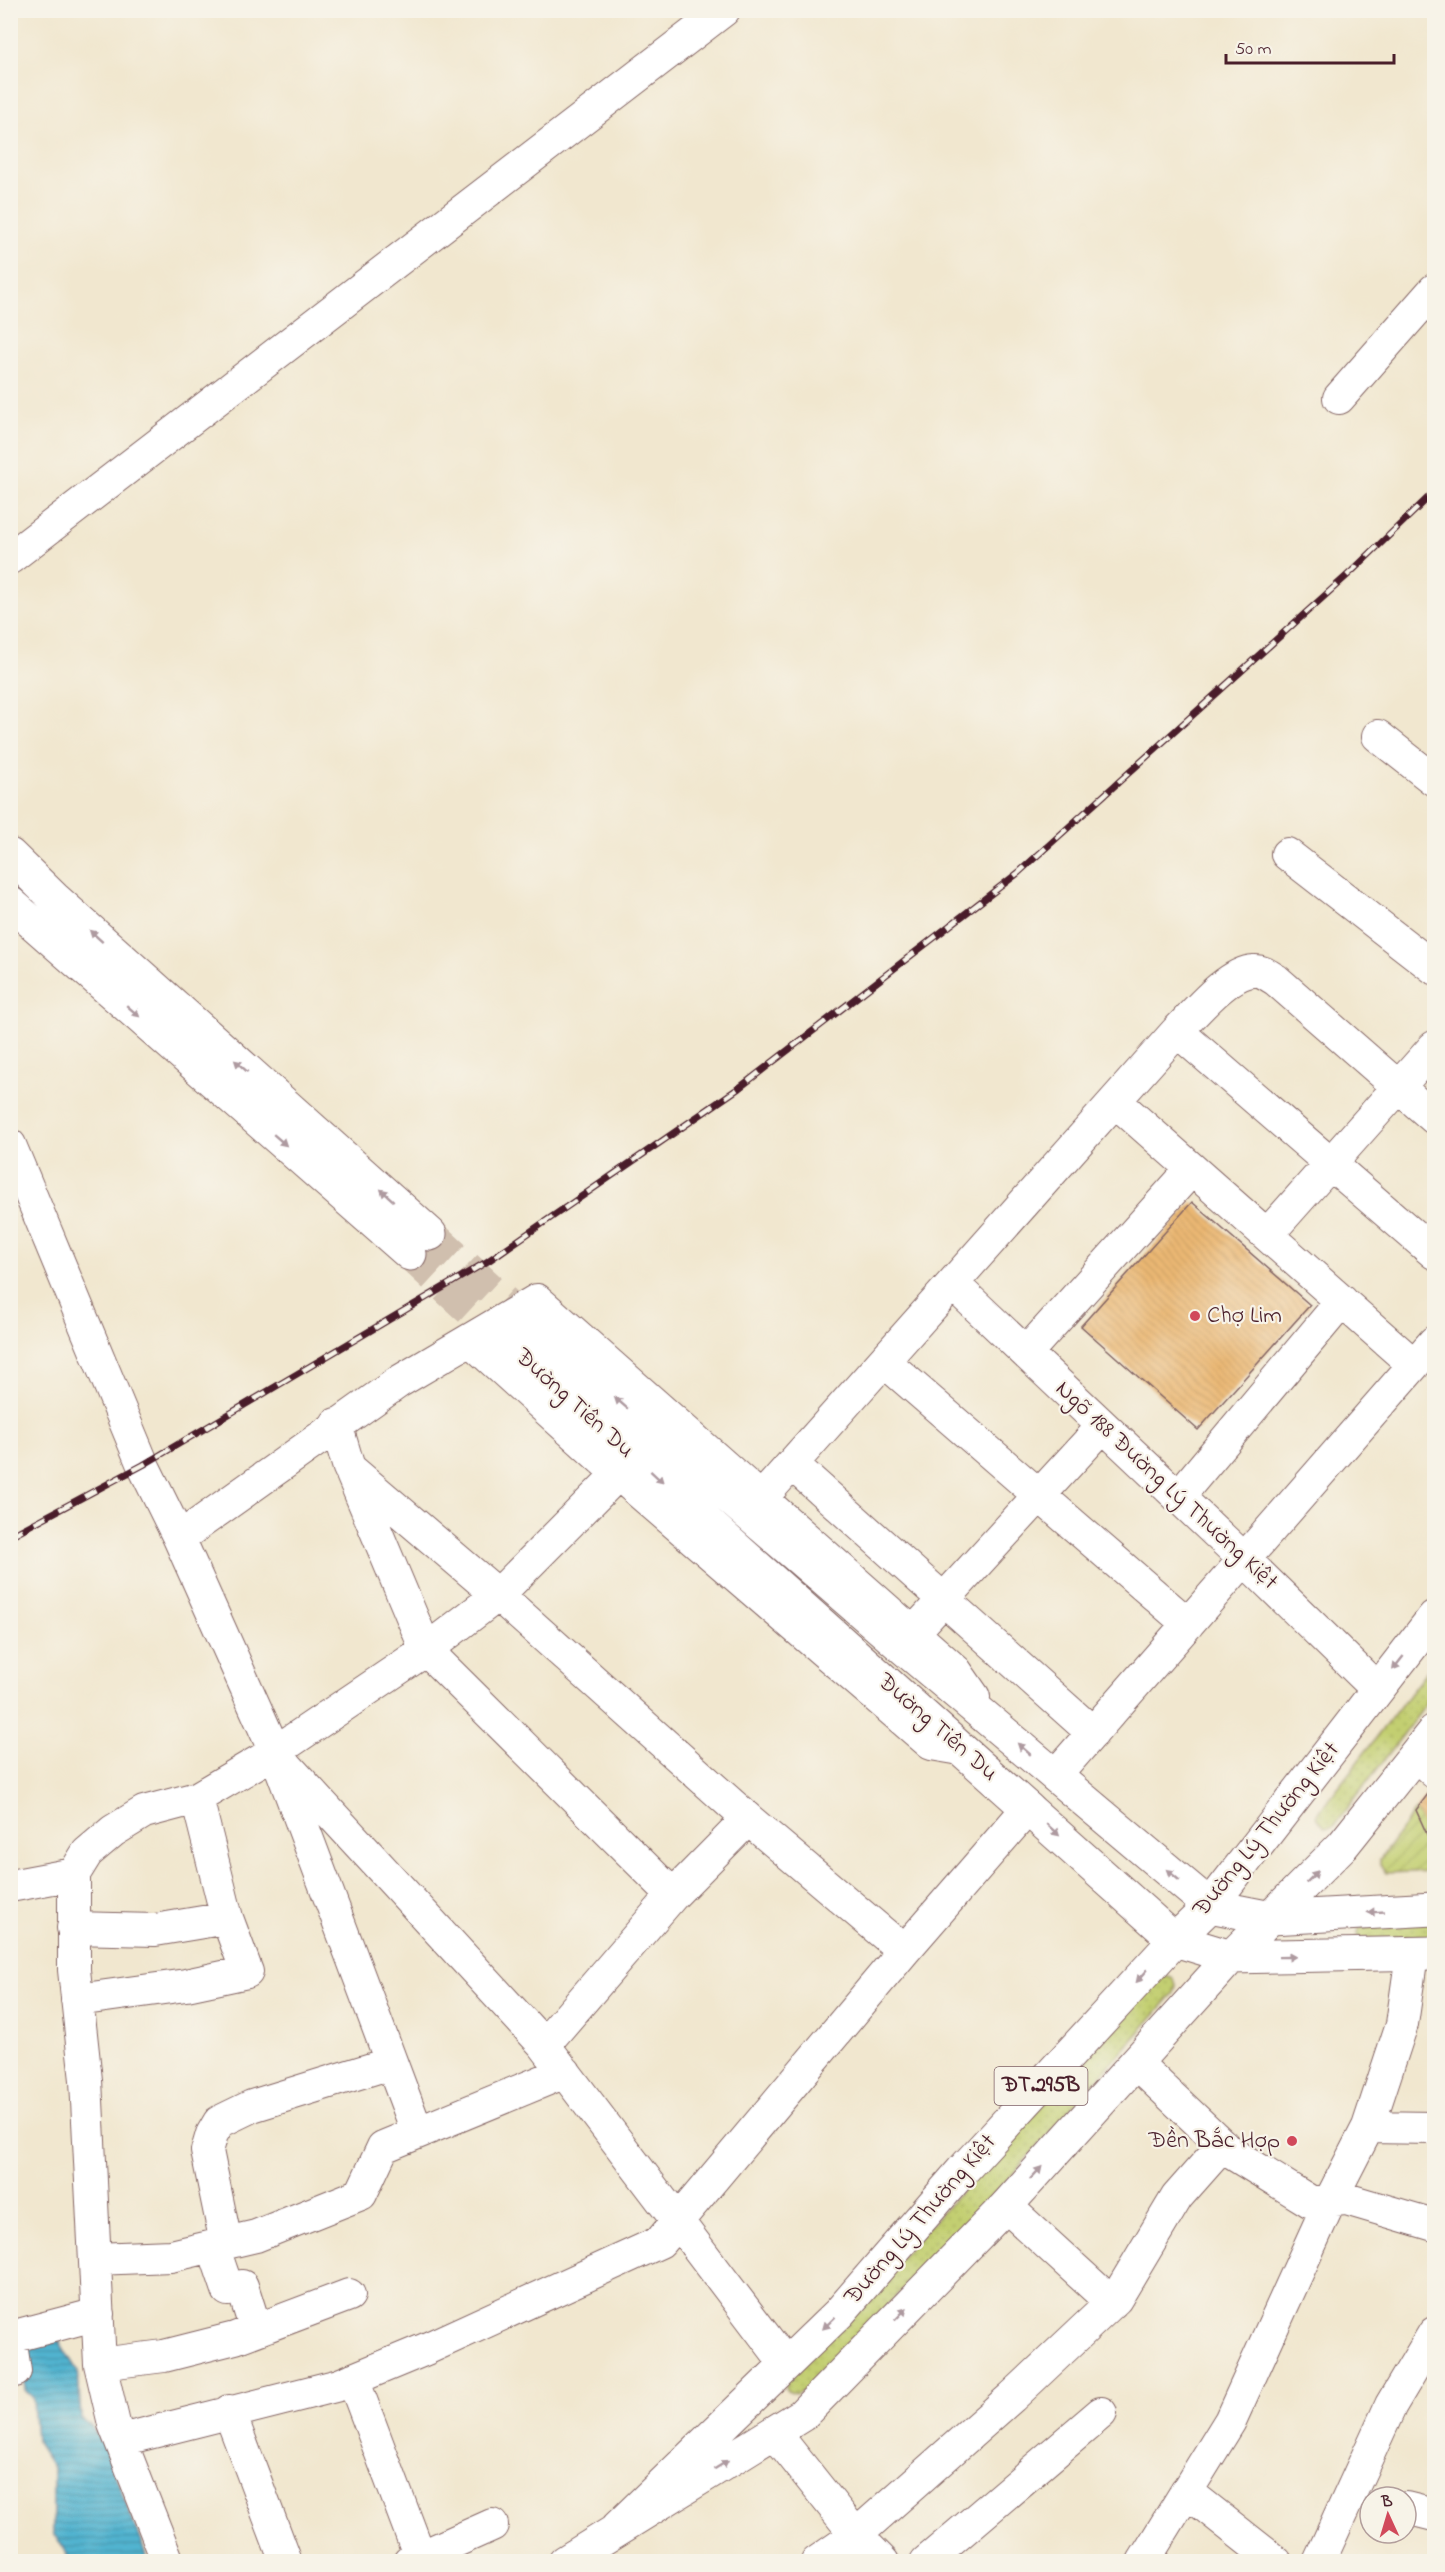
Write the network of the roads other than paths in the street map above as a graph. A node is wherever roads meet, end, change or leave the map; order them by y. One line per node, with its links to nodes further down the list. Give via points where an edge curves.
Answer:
1 (724, 10): 4 (street)
2 (1434, 290): 3 (street)
3 (1339, 398)
4 (10, 558)
5 (1378, 736): 6 (street)
6 (1434, 780)
7 (1287, 854): 10 (street)
8 (10, 855): 9 (main road, one-way to 8, via 420,1244)
9 (10, 903)
10 (1434, 968)
11 (1178, 1032): 13 (street, via 1217,991 1242,973 1261,971); 14 (street); 17 (street)
12 (1434, 1047): 13 (street)
13 (1399, 1087): 15 (street); 17 (street)
14 (1115, 1101): 18 (street); 21 (street)
15 (1434, 1118)
16 (10, 1145): 36 (street, via 143,1465)
17 (1331, 1164): 19 (street); 20 (street)
18 (1192, 1169): 19 (street); 25 (street)
19 (1267, 1235): 22 (street)
20 (1434, 1253)
21 (952, 1284): 25 (street, Ngõ 188 Đường Lý Thường Kiệt); 26 (street)
22 (1342, 1301): 27 (street); 34 (street)
23 (471, 1341): 28 (street, via 400,1381); 32 (street); 35 (street, via 537,1300)
24 (1434, 1342): 27 (street)
25 (1026, 1353): 29 (street, Ngõ 188 Đường Lý Thường Kiệt)
26 (884, 1361): 30 (street); 33 (street)
27 (1414, 1365): 38 (street)
28 (336, 1424): 31 (street); 36 (street)
29 (1103, 1426): 33 (street); 34 (street, Ngõ 188 Đường Lý Thường Kiệt)
30 (792, 1464): 35 (street); 40 (street)
31 (349, 1468): 39 (street); 44 (street)
32 (618, 1474): 39 (street); 47 (street, via 931,1744)
33 (1040, 1496): 40 (street); 42 (street)
34 (1178, 1497): 38 (street, Ngõ 188 Đường Lý Thường Kiệt)
35 (756, 1506): 37 (street); 37 (main road, Đường Tiên Du, one-way to 37, via 515,1332); 43 (main road, Đường Tiên Du)
36 (179, 1538): 48 (street)
37 (725, 1540): 47 (main road, Đường Tiên Du)
38 (1244, 1559): 42 (street); 45 (street, Ngõ 188 Đường Lý Thường Kiệt)
39 (498, 1595): 44 (street); 53 (street)
40 (943, 1599): 43 (street); 46 (street)
41 (1434, 1617): 45 (main road, Đường Lý Thường Kiệt / ĐT.295B, one-way to 45)
42 (1188, 1624): 46 (street)
43 (907, 1639): 50 (main road, Đường Tiên Du, one-way to 43)
44 (426, 1650): 48 (street); 56 (street)
45 (1377, 1689): 57 (main road, Đường Lý Thường Kiệt / ĐT.295B)
46 (1093, 1733): 50 (street)
47 (961, 1749): 52 (main road, Đường Tiên Du)
48 (275, 1752): 51 (street); 67 (street); 68 (street)
49 (1428, 1753): 60 (main road, Đường Lý Thường Kiệt / ĐT.295B, one-way to 49)
50 (1055, 1776): 57 (main road, Đường Tiên Du, one-way to 50)
51 (197, 1798): 54 (street, via 144,1812 113,1831 87,1853); 59 (street)
52 (1028, 1808): 62 (main road, Đường Tiên Du, one-way to 62); 63 (street)
53 (748, 1819): 56 (street); 63 (street)
54 (74, 1874): 55 (street); 61 (street)
55 (10, 1886)
56 (674, 1895): 67 (street)
57 (1210, 1906): 60 (main road, Đường Tiên Du); 62 (main road, Đường Lý Thường Kiệt / ĐT.295B)
58 (1434, 1910): 60 (main road, Đường Tiên Du, one-way to 60)
59 (227, 1918): 61 (street, via 155,1930); 66 (street, via 248,1972)
60 (1271, 1918): 65 (main road, Đường Lý Thường Kiệt / ĐT.295B)
61 (73, 1928): 66 (street)
62 (1175, 1940): 65 (main road, Đường Tiên Du); 88 (main road, Đường Lý Thường Kiệt / ĐT.295B, one-way to 88, via 962,2171 839,2313)
63 (904, 1951): 77 (street)
64 (1423, 1954): 65 (main road, Đường Tiên Du, one-way to 64); 71 (street)
65 (1231, 1958): 69 (main road, Đường Lý Thường Kiệt / ĐT.295B)
66 (77, 2000): 80 (street, via 86,2080)
67 (544, 2045): 70 (street)
68 (391, 2063): 73 (street); 79 (street, via 252,2106 219,2122 207,2151)
69 (1137, 2064): 74 (street); 76 (main road, Đường Lý Thường Kiệt / ĐT.295B, one-way to 69)
70 (565, 2072): 73 (street); 77 (street)
71 (1368, 2127): 72 (street); 75 (street)
72 (1434, 2128)
73 (417, 2131): 79 (street, via 383,2147 361,2194 256,2236)
74 (1223, 2145): 75 (street, via 1311,2202); 82 (street, via 1177,2198)
75 (1330, 2201): 78 (street, via 1346,2199); 96 (street, via 1230,2421)
76 (1005, 2206): 82 (street); 93 (main road, Đường Lý Thường Kiệt / ĐT.295B, one-way to 76, via 802,2415)
77 (678, 2224): 88 (street); 90 (street, via 660,2242)
78 (1434, 2225)
79 (220, 2244): 80 (street, via 171,2256); 84 (street, via 228,2290 242,2286)
80 (95, 2259): 83 (street)
81 (349, 2295): 84 (street)
82 (1112, 2303): 102 (street)
83 (98, 2314): 86 (street); 87 (street)
84 (256, 2330): 87 (street, via 164,2356)
85 (1434, 2333): 95 (street, via 1391,2405)
86 (10, 2337): 89 (street)
87 (100, 2364): 94 (street)
88 (786, 2364): 101 (main road, Đường Lý Thường Kiệt / ĐT.295B)
89 (15, 2371)
90 (353, 2379): 91 (street); 103 (street)
91 (229, 2411): 94 (street); 105 (street)
92 (1101, 2413): 109 (street)
93 (774, 2432): 101 (main road, Đường Lý Thường Kiệt / ĐT.295B, one-way to 93); 102 (street)
94 (121, 2440): 104 (street)
95 (1363, 2485)
96 (1186, 2491): 110 (street); 111 (street)
97 (1358, 2498): 112 (street)
98 (1418, 2511): 99 (street)
99 (1434, 2515)
100 (492, 2526): 103 (street)
101 (617, 2528): 106 (main road, Đường Lý Thường Kiệt / ĐT.295B)
102 (856, 2535): 107 (street); 108 (street)
103 (414, 2559)
104 (168, 2562)
105 (286, 2562)
106 (566, 2562)
107 (818, 2562)
108 (883, 2562)
109 (926, 2562)
110 (1143, 2562)
111 (1276, 2562)
112 (1319, 2562)

